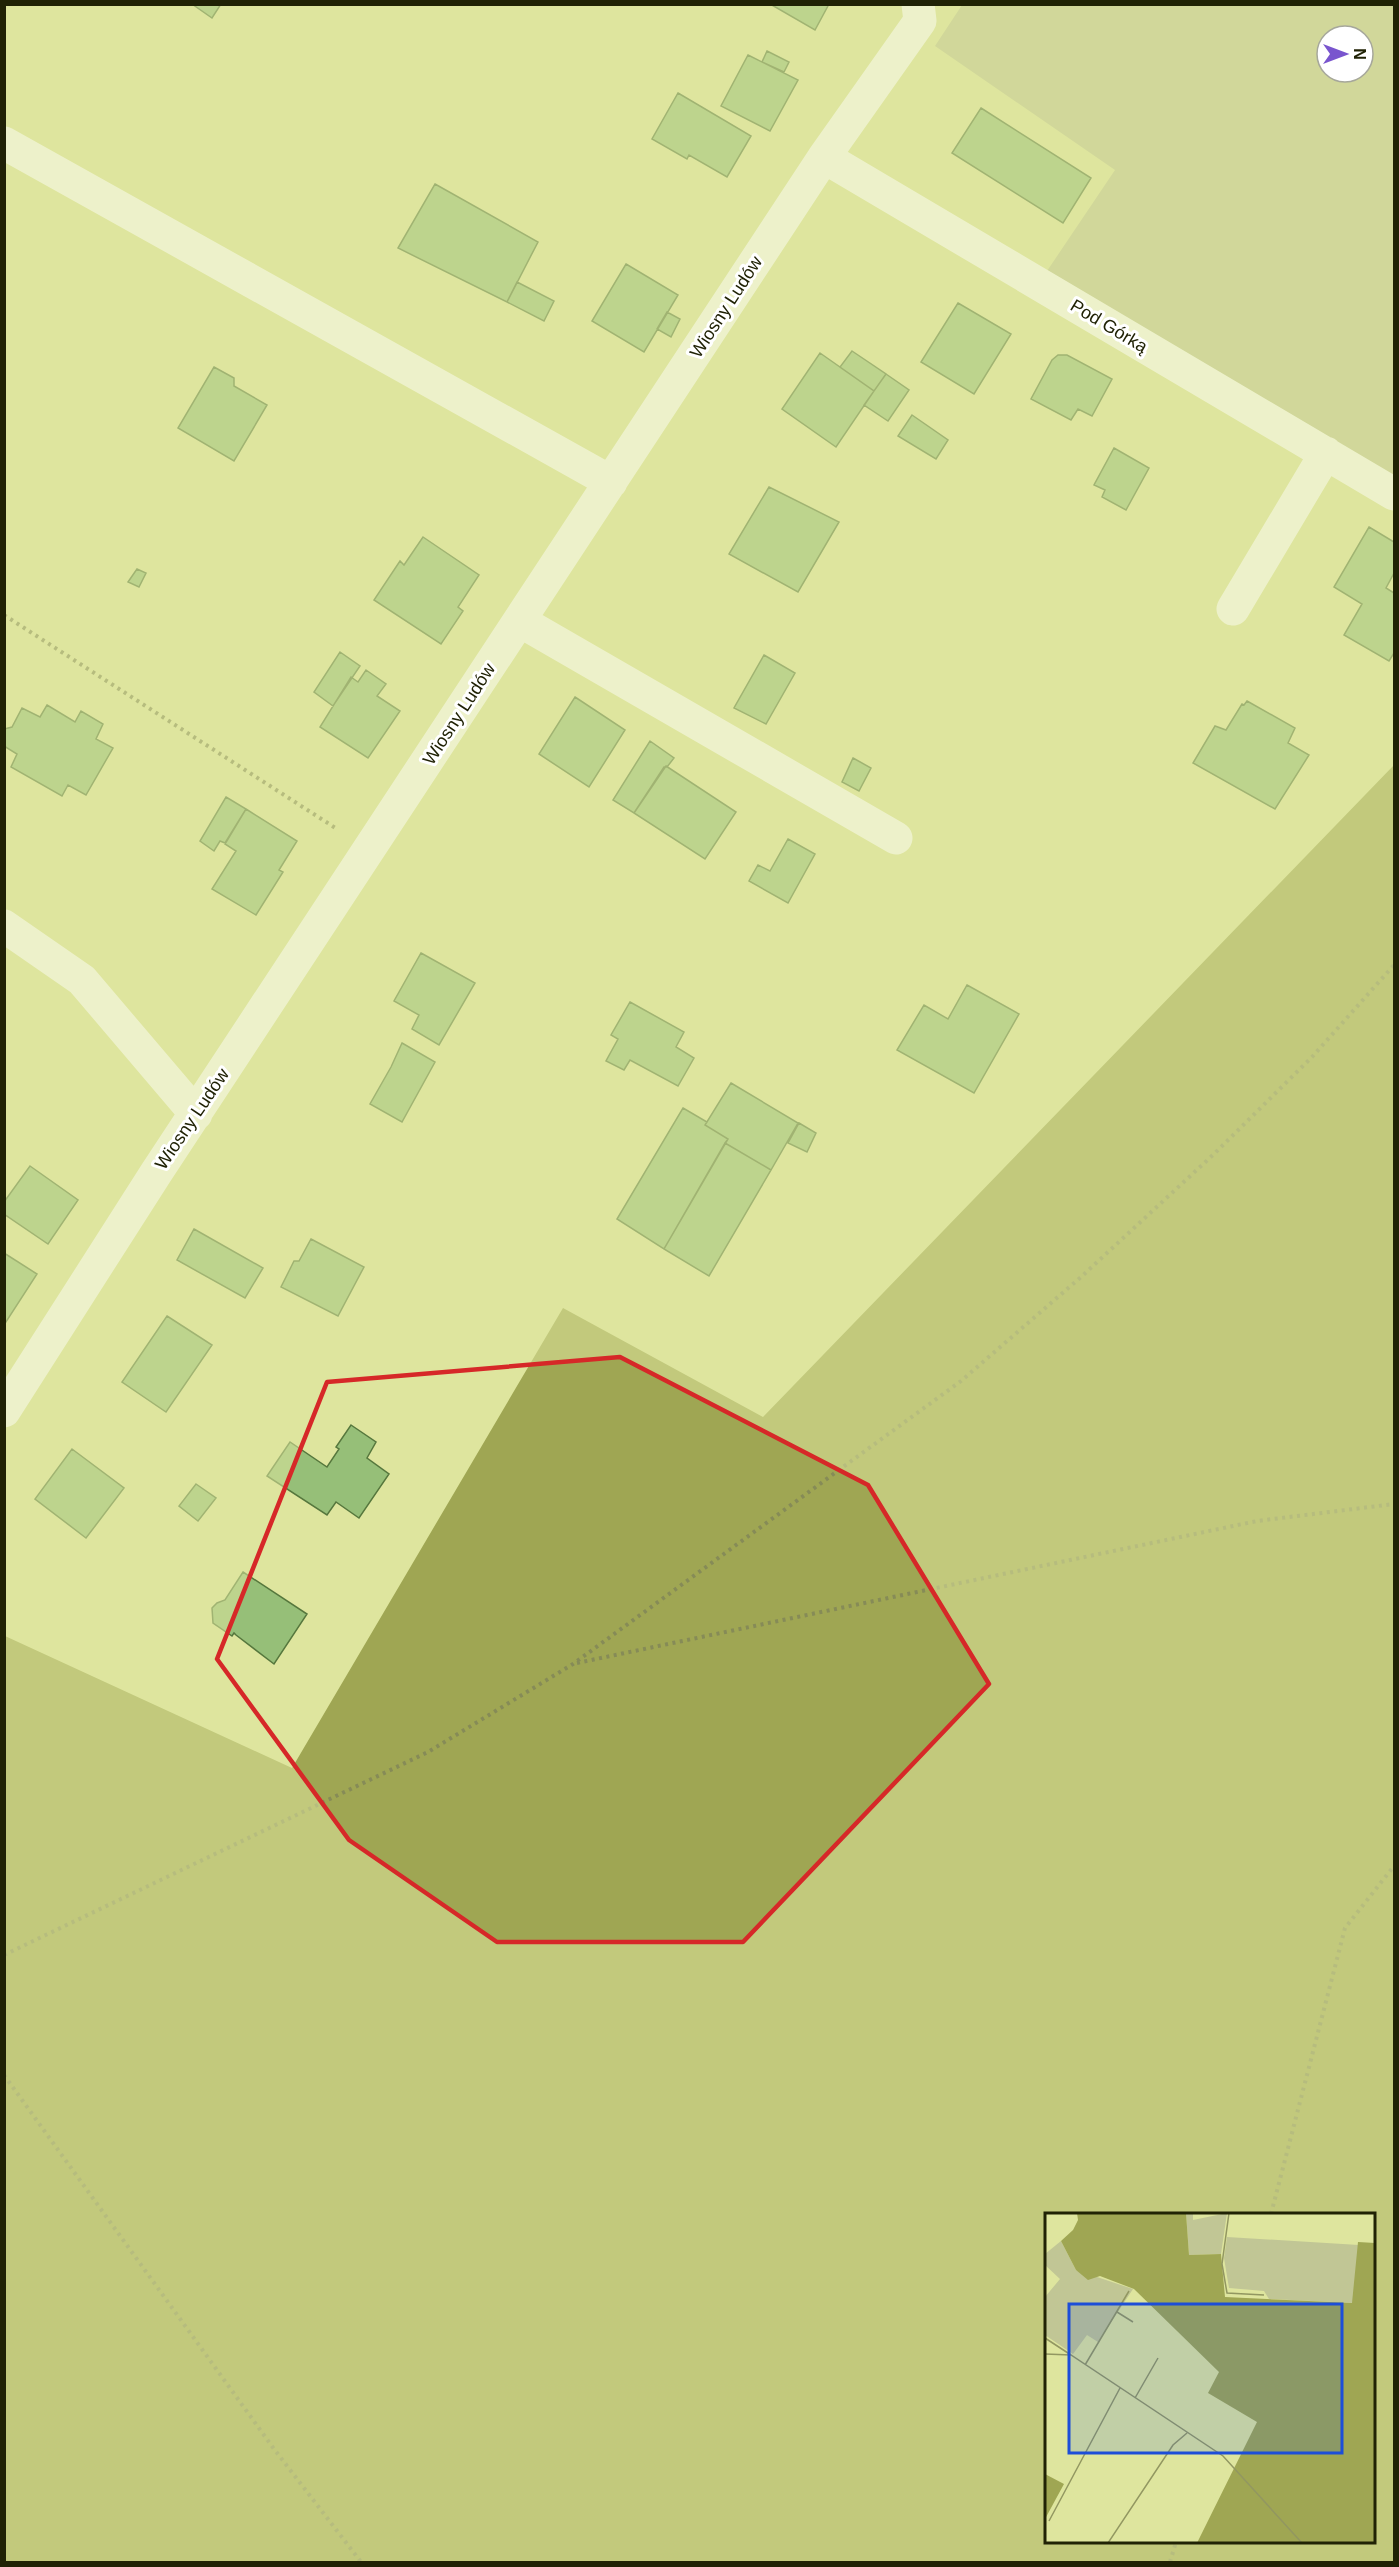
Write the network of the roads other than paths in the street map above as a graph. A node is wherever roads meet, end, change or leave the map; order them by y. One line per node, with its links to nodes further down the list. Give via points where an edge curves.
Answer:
1 (923, 10): 3 (street, Wiosny Ludów)
2 (4, 143): 5 (street)
3 (824, 157): 4 (street, Pod Górką); 5 (street, Wiosny Ludów)
4 (1326, 453): 6 (street, Pod Górką); 7 (street)
5 (611, 482): 8 (street, Wiosny Ludów)
6 (1395, 494)
7 (1233, 609)
8 (520, 621): 9 (street); 11 (street, Wiosny Ludów)
9 (896, 838)
10 (4, 926): 11 (street, via 82,980)
11 (196, 1114): 12 (street, Wiosny Ludów)
12 (4, 1411)

